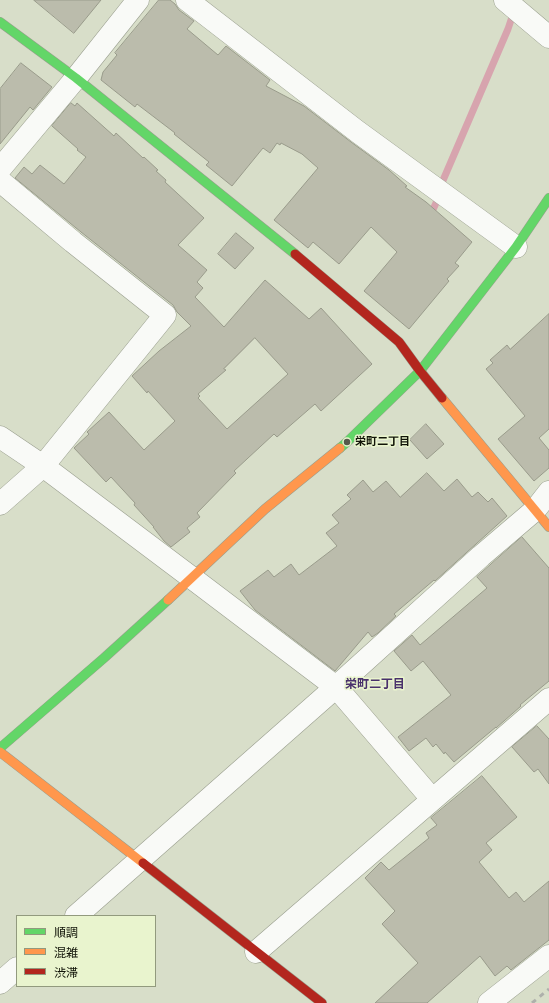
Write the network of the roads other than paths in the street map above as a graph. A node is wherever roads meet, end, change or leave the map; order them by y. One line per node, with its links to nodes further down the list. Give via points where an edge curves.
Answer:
1 (138, 0): 6 (street)
2 (187, 0): 10 (street, via 358,132)
3 (504, 0): 5 (street)
4 (0, 22): 6 (street)
5 (549, 36)
6 (76, 78): 7 (street); 11 (street, via 275,237 399,342)
7 (0, 169)
8 (0, 181): 13 (street, via 165,315)
9 (549, 198): 10 (street)
10 (516, 247): 11 (street)
11 (420, 371): 16 (street); 18 (street, via 347,442 265,510)
12 (0, 437): 13 (street)
13 (43, 466): 15 (street); 18 (street)
14 (549, 492): 16 (street)
15 (0, 504)
16 (535, 510): 17 (street); 19 (street)
17 (549, 527)
18 (192, 578): 19 (street); 21 (street)
19 (336, 687): 23 (street); 24 (street)
20 (549, 699): 23 (street)
21 (0, 748)
22 (0, 752): 24 (street)
23 (432, 799): 26 (street)
24 (140, 861): 25 (street); 26 (street)
25 (77, 915)
26 (256, 952): 30 (street)
27 (549, 956): 31 (street)
28 (16, 969): 29 (street)
29 (0, 983)
30 (322, 1003)
31 (489, 1003)

